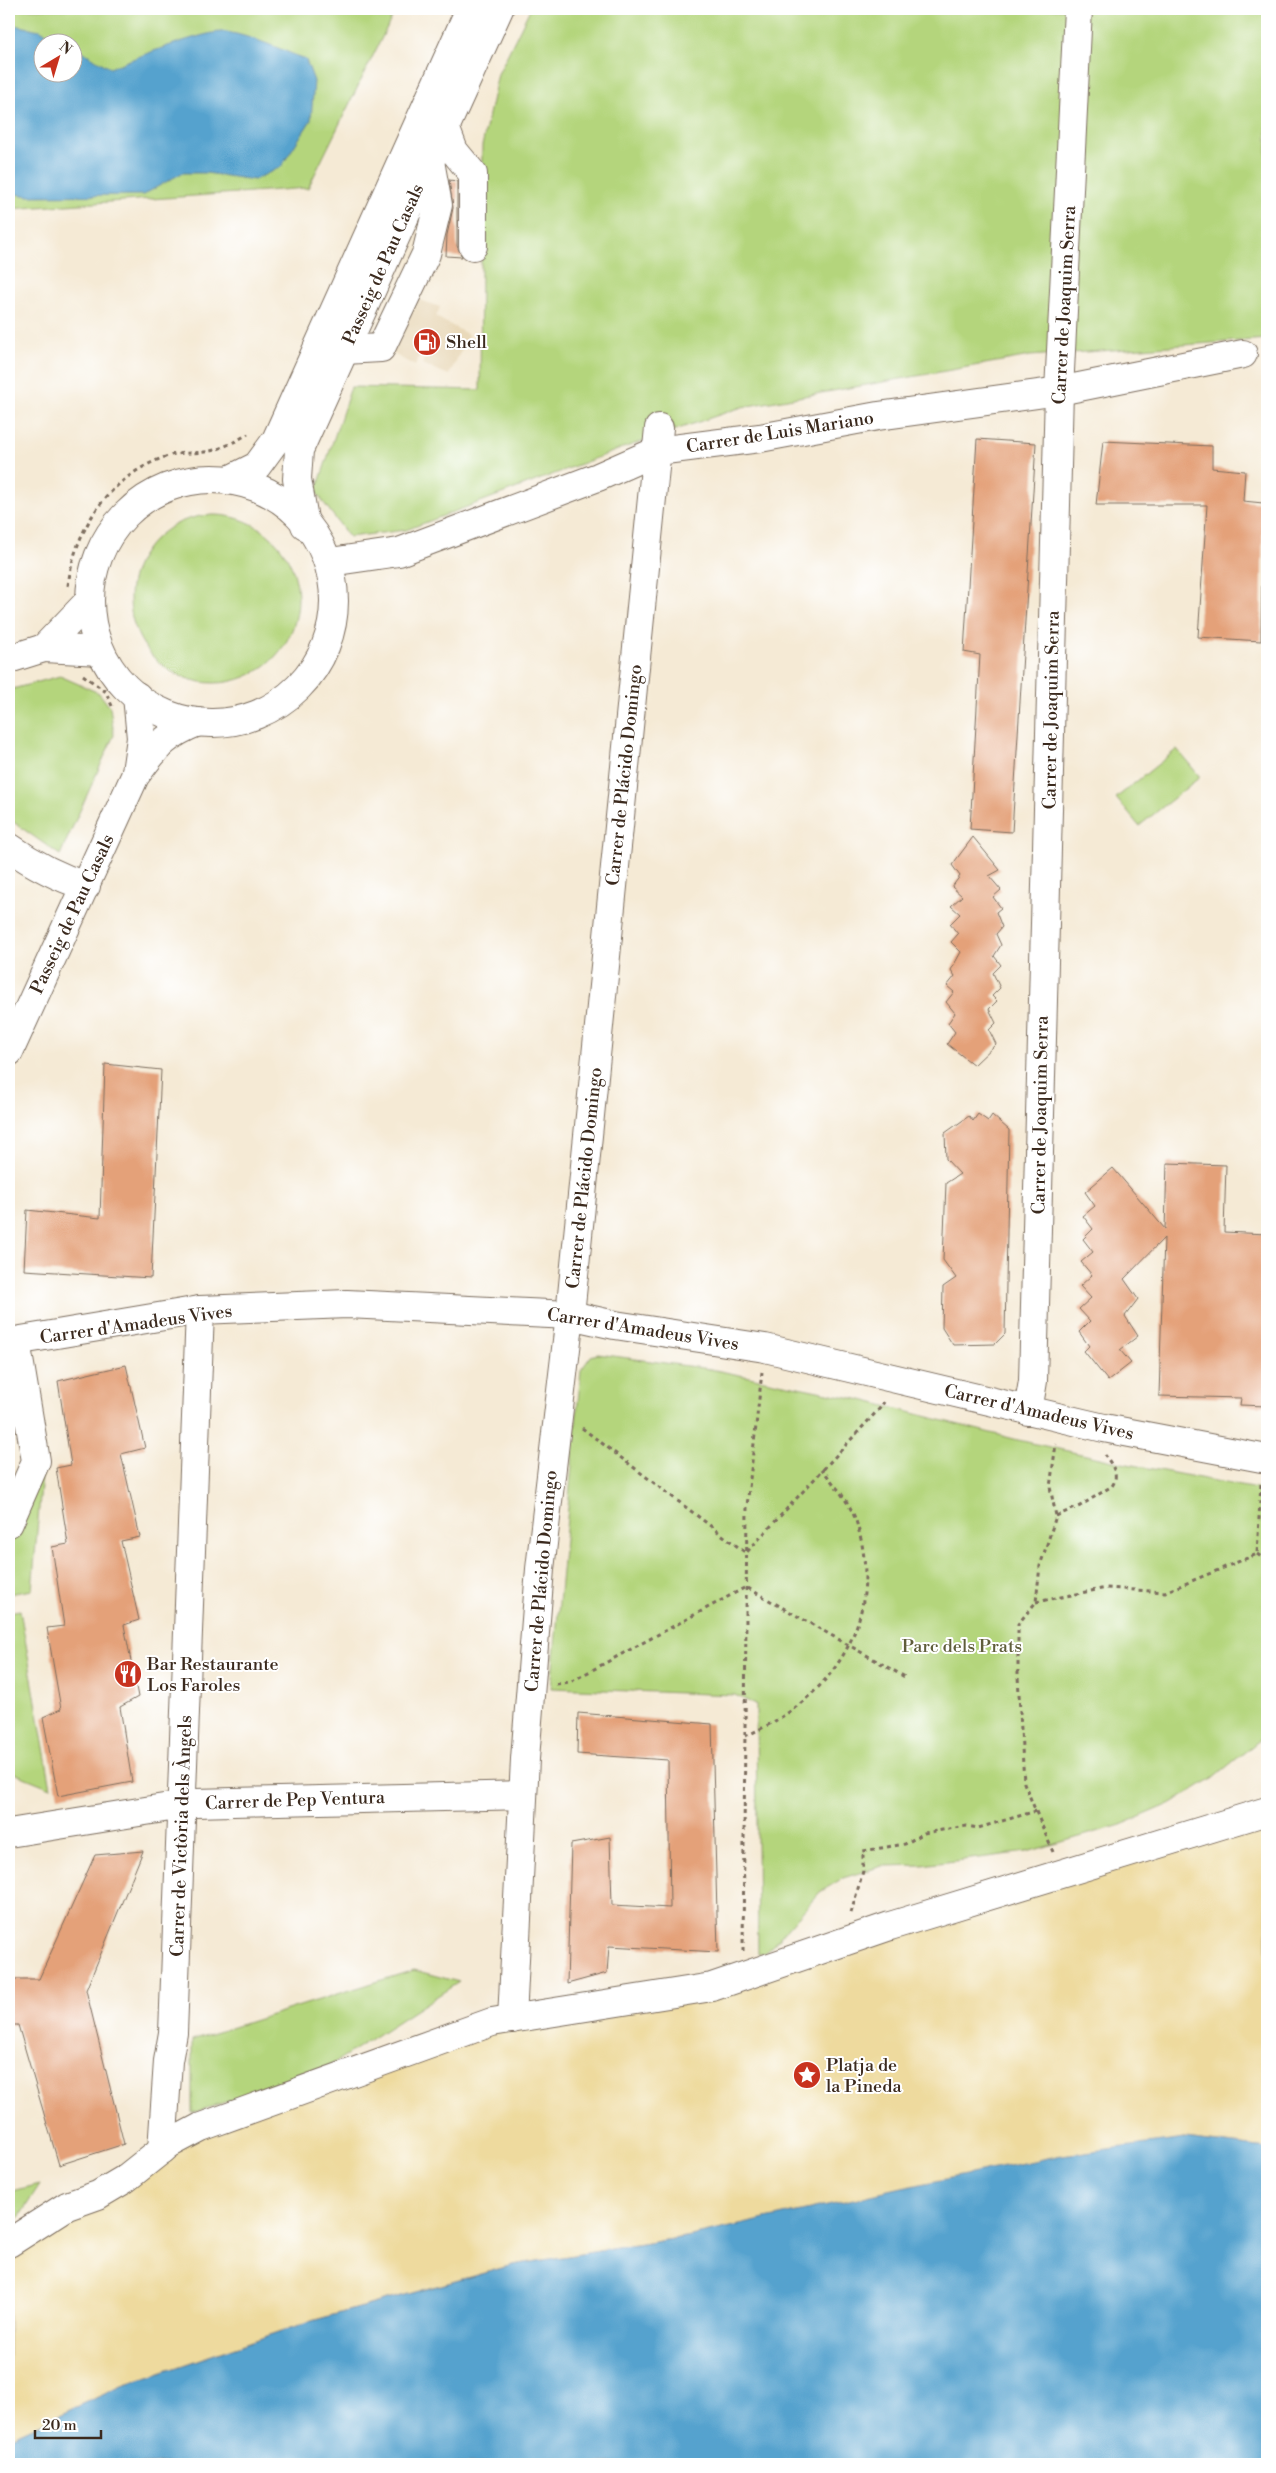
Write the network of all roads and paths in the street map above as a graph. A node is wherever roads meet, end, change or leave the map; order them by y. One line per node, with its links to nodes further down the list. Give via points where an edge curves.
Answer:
1 (470, 9): 10 (street, Passeig de Pau Casals, via 276,440 257,466)
2 (499, 9): 4 (street, Passeig de Pau Casals)
3 (1078, 9): 7 (street, Carrer de Joaquim Serra)
4 (445, 127): 5 (street, via 454,151 473,174); 11 (street, Passeig de Pau Casals, via 299,450 297,479)
5 (473, 246)
6 (1244, 354): 7 (street, Carrer de Luis Mariano)
7 (1059, 391): 9 (street, Carrer de Luis Mariano, via 878,416 760,438); 30 (street, Carrer de Joaquim Serra, via 1033,1381)
8 (250, 433): 13 (path, via 209,451 173,455 136,470 103,500 75,547)
9 (658, 440): 12 (street, Carrer de Luis Mariano, via 598,477 399,552); 26 (street, Carrer de Plácido Domingo)
10 (229, 480): 11 (street, via 258,488 284,504); 13 (street, via 187,480 148,495 116,523)
11 (305, 524): 12 (street, via 321,541)
12 (330, 562): 20 (street, via 336,604 334,623 328,642 309,676 283,700 250,716)
13 (78, 598): 14 (street); 15 (street)
14 (44, 648): 15 (street); 16 (street)
15 (100, 651): 18 (street, via 116,676)
16 (9, 659)
17 (79, 672): 19 (path, via 106,692)
18 (137, 696): 20 (street, via 168,713); 21 (street, Passeig de Pau Casals, via 141,738)
19 (113, 708)
20 (198, 722): 21 (street, Passeig de Pau Casals, via 165,739)
21 (135, 776): 23 (street, Passeig de Pau Casals)
22 (9, 847): 23 (street, via 60,878)
23 (86, 886): 24 (street, Passeig de Pau Casals)
24 (9, 1052)
25 (200, 1310): 26 (street, Carrer d'Amadeus Vives, via 347,1304); 27 (street, Carrer d'Amadeus Vives); 48 (street, Carrer de Victòria dels Àngels)
26 (570, 1315): 30 (street, Carrer d'Amadeus Vives, via 765,1348); 47 (street, Carrer de Plácido Domingo, via 540,1569)
27 (12, 1342): 37 (street, via 36,1461)
28 (762, 1372): 38 (path, via 747,1506)
29 (886, 1398): 34 (path)
30 (1028, 1411): 35 (street, Carrer d'Amadeus Vives, via 1182,1444)
31 (577, 1427): 38 (path)
32 (1056, 1444): 36 (path, via 1050,1487)
33 (1105, 1455): 36 (path, via 1115,1472 1112,1486 1080,1506)
34 (822, 1469): 38 (path); 43 (path, via 843,1496 856,1522 863,1554 865,1584 862,1611)
35 (1264, 1471): 39 (path)
36 (1056, 1516): 42 (path, via 1040,1566)
37 (9, 1523)
38 (746, 1552): 41 (path)
39 (1257, 1554): 40 (path); 42 (path, via 1165,1592 1106,1588)
40 (1267, 1561)
41 (746, 1587): 43 (path); 45 (path, via 570,1682); 46 (path)
42 (1036, 1602): 49 (path, via 1018,1624 1018,1667 1024,1783)
43 (848, 1646): 44 (path); 46 (path, via 838,1666 809,1698 764,1728)
44 (905, 1677)
45 (554, 1684)
46 (745, 1736): 54 (path)
47 (523, 1795): 48 (street, Carrer de Pep Ventura); 55 (street, Carrer de Plácido Domingo)
48 (183, 1804): 51 (street, Carrer de Pep Ventura); 56 (street, Carrer de Victòria dels Àngels, via 173,2033)
49 (1036, 1811): 52 (path); 53 (path, via 978,1828 967,1826 924,1833 904,1844 863,1851 863,1871)
50 (1267, 1811): 52 (street)
51 (9, 1833)
52 (1062, 1873): 53 (street)
53 (842, 1942): 54 (street)
54 (742, 1977): 55 (street, via 712,1987)
55 (512, 2019): 56 (street, via 492,2022 201,2127)
56 (162, 2150): 57 (street, via 98,2195 67,2206)
57 (16, 2235)

